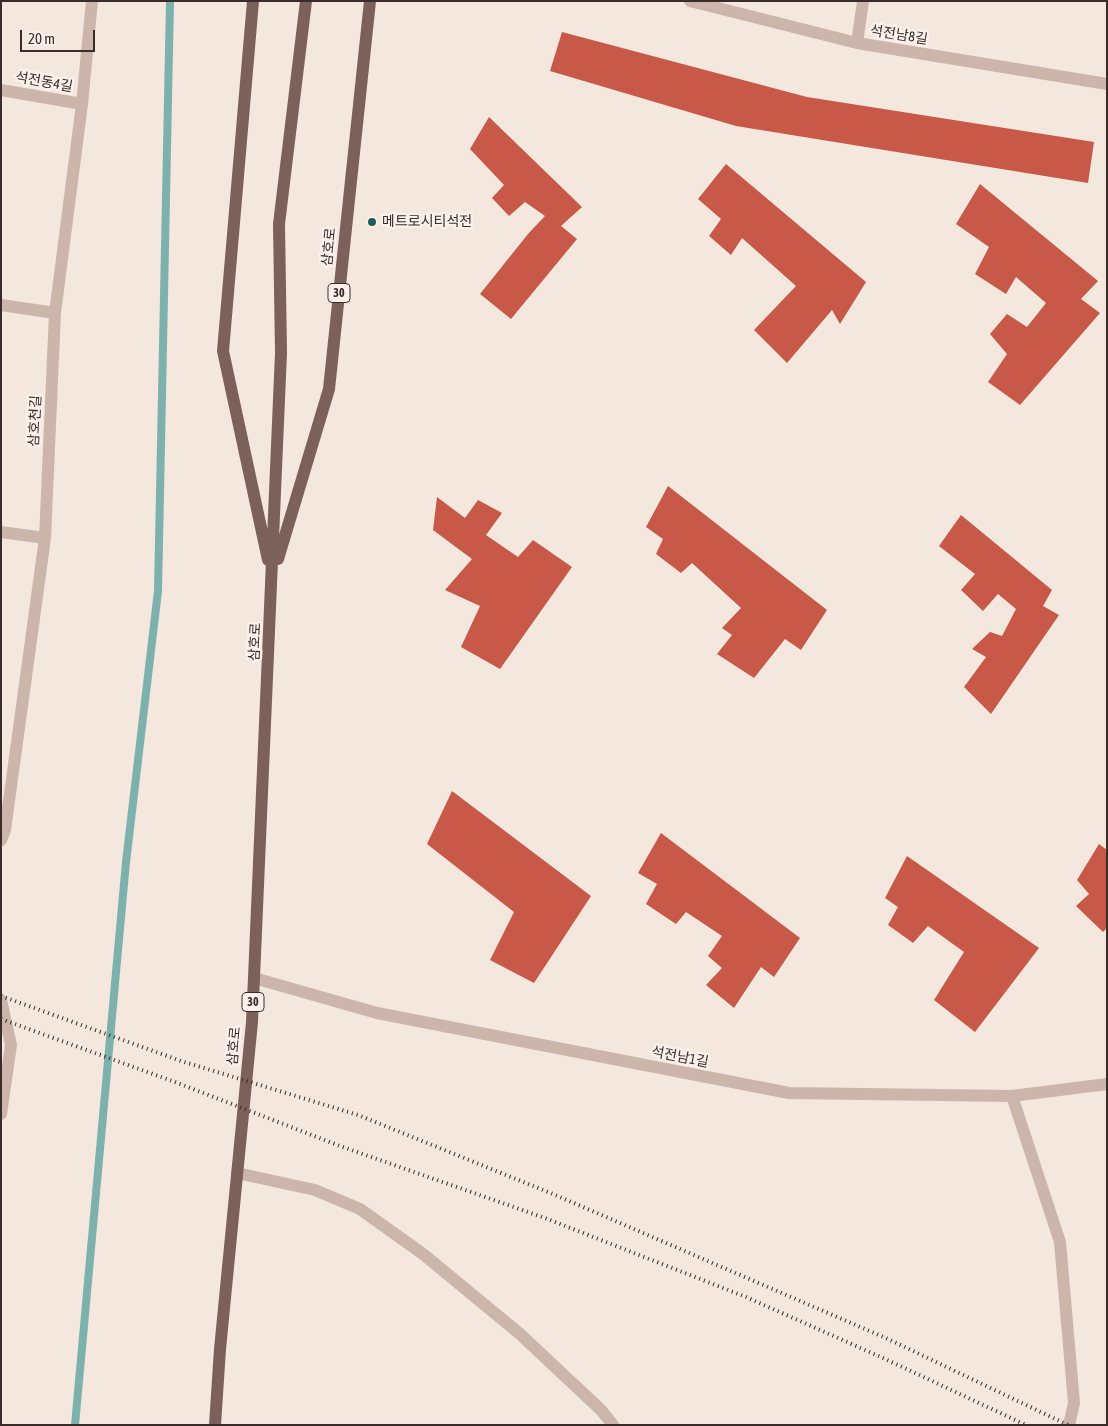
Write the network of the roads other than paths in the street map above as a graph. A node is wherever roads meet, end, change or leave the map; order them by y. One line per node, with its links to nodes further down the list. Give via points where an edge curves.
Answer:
1 (92, 1): 10 (street, 삼호천길)
2 (253, 1): 15 (main road, 삼호로 / 30, via 223,351)
3 (306, 1): 15 (main road, 삼호로, via 279,224 281,354)
4 (370, 1): 15 (main road, 삼호로 / 30, via 328,389)
5 (690, 1): 7 (street, 석전남8길)
6 (863, 1): 7 (street)
7 (857, 43): 8 (street, 석전남8길)
8 (1107, 84)
9 (1, 90): 10 (street, 석전동4길)
10 (82, 104): 12 (street, 삼호천길)
11 (1, 305): 12 (street)
12 (55, 313): 14 (street, 삼호천길)
13 (1, 532): 14 (street)
14 (45, 538): 16 (street, 삼호천길, via 5,830)
15 (272, 578): 17 (main road, 삼호로 / 30)
16 (1, 840)
17 (254, 978): 21 (street, 석전남1길, via 377,1013 790,1094); 23 (main road, 삼호로 / 30)
18 (1, 1000): 19 (street, via 10,1045)
19 (4, 1073): 22 (street)
20 (1107, 1084): 21 (street, 석전남1길)
21 (1012, 1096): 26 (street, via 1060,1242 1074,1403)
22 (1, 1114)
23 (237, 1173): 24 (main road, 삼호로 / 30); 25 (street, via 314,1190 360,1209 423,1254 520,1334)
24 (215, 1425)
25 (614, 1425)
26 (1069, 1425)

